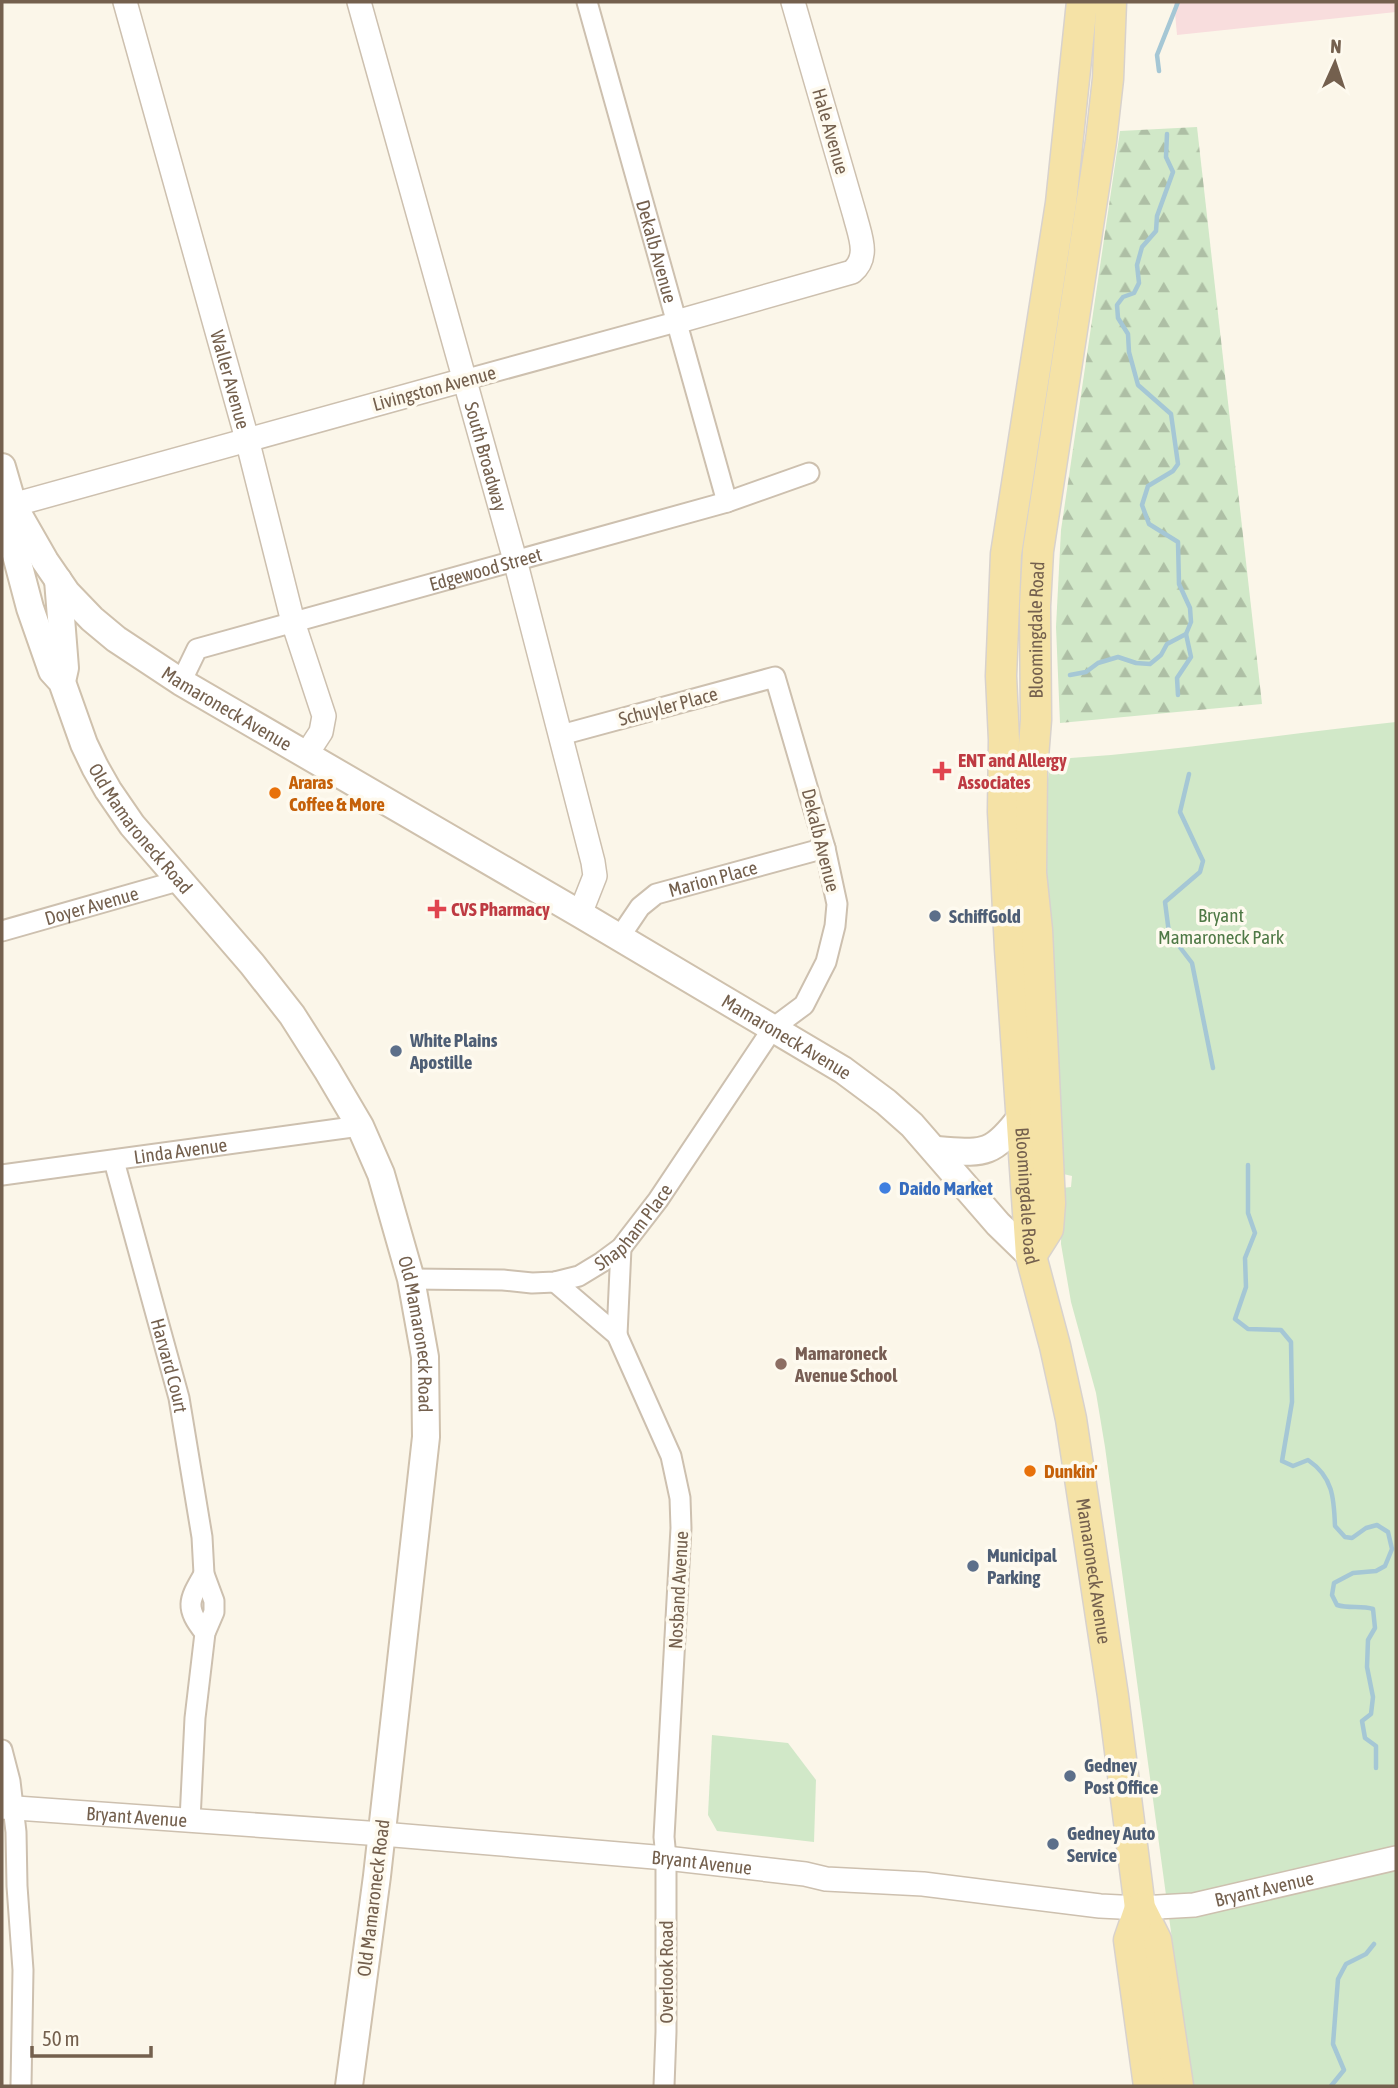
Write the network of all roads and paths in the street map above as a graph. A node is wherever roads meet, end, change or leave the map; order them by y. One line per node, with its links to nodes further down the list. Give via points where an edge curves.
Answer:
1 (125, 2): 10 (street, Waller Avenue)
2 (359, 2): 9 (street, South Broadway)
3 (587, 2): 8 (street, Dekalb Avenue)
4 (793, 2): 7 (street, Hale Avenue, via 855,216)
5 (1082, 2): 29 (main road, Bloomingdale Road, via 1061,203 1003,595 1003,812)
6 (1111, 2): 35 (main road, Bloomingdale Road, via 1101,141 1037,565 1031,873 1050,1202 1048,1229)
7 (861, 260): 8 (street, Livingston Avenue, via 852,272)
8 (677, 322): 9 (street, Livingston Avenue); 13 (street, Dekalb Avenue)
9 (464, 380): 10 (street, Livingston Avenue); 15 (street, South Broadway)
10 (247, 439): 14 (street, Livingston Avenue); 17 (street, Waller Avenue)
11 (2, 467): 14 (main road, Mamaroneck Avenue)
12 (808, 473): 13 (street, Edgewood Street)
13 (727, 502): 15 (street, Edgewood Street)
14 (7, 506): 16 (main road, Mamaroneck Avenue); 19 (main road, Old Mamaroneck Road, via 30,608 52,671)
15 (514, 560): 17 (street, Edgewood Street); 21 (street, South Broadway)
16 (58, 580): 19 (main road, Old Mamaroneck Road, via 65,668); 20 (main road, Mamaroneck Avenue, via 116,639)
17 (293, 622): 20 (street, Edgewood Street, via 197,649); 22 (street, Waller Avenue, via 324,716 321,732)
18 (775, 677): 21 (street, Schuyler Place); 23 (street, Dekalb Avenue)
19 (62, 682): 24 (main road, Old Mamaroneck Road, via 84,744 108,790)
20 (181, 682): 22 (main road, Mamaroneck Avenue)
21 (561, 735): 25 (street, South Broadway, via 595,876)
22 (306, 755): 25 (main road, Mamaroneck Avenue)
23 (825, 848): 27 (street, Marion Place, via 656,894 640,907); 28 (street, Dekalb Avenue, via 837,904 826,961 804,1005)
24 (181, 880): 26 (street, Doyer Avenue); 30 (main road, Old Mamaroneck Road, via 292,1015)
25 (580, 914): 27 (main road, Mamaroneck Avenue)
26 (2, 931)
27 (619, 938): 28 (main road, Mamaroneck Avenue)
28 (773, 1028): 31 (main road, Mamaroneck Avenue, via 864,1085); 34 (street, Shapham Place)
29 (1021, 1117): 31 (main road, via 991,1149); 35 (main road, Bloomingdale Road)
30 (360, 1126): 32 (street, Linda Avenue); 36 (main road, Old Mamaroneck Road, via 381,1174)
31 (936, 1150): 35 (main road, Mamaroneck Avenue)
32 (114, 1161): 33 (street, Linda Avenue); 41 (street, Harvard Court, via 179,1398 204,1574 214,1601 205,1633 195,1718)
33 (2, 1175)
34 (621, 1248): 37 (street, Shapham Place, via 579,1276); 38 (street, Nosband Avenue)
35 (1031, 1256): 45 (main road, Mamaroneck Avenue, via 1070,1419)
36 (411, 1279): 37 (street, Shapham Place); 42 (main road, Old Mamaroneck Road, via 425,1357 426,1437)
37 (555, 1282): 38 (street, Nosband Avenue)
38 (617, 1335): 43 (street, Nosband Avenue, via 671,1456 681,1498)
39 (2, 1750): 40 (street, via 10,1781)
40 (7, 1808): 41 (street, Bryant Avenue); 46 (street, via 23,1970)
41 (190, 1819): 42 (street, Bryant Avenue)
42 (382, 1834): 43 (street, Bryant Avenue); 47 (main road, Old Mamaroneck Road)
43 (666, 1858): 45 (street, Bryant Avenue, via 826,1879 923,1884); 48 (street, Overlook Road)
44 (1396, 1858): 45 (street, Bryant Avenue, via 1195,1905)
45 (1140, 1908): 49 (main road, Mamaroneck Avenue, via 1129,1940); 50 (main road, Mamaroneck Avenue, via 1156,1940)
46 (21, 2086)
47 (349, 2086)
48 (664, 2086)
49 (1150, 2086)
50 (1178, 2086)

